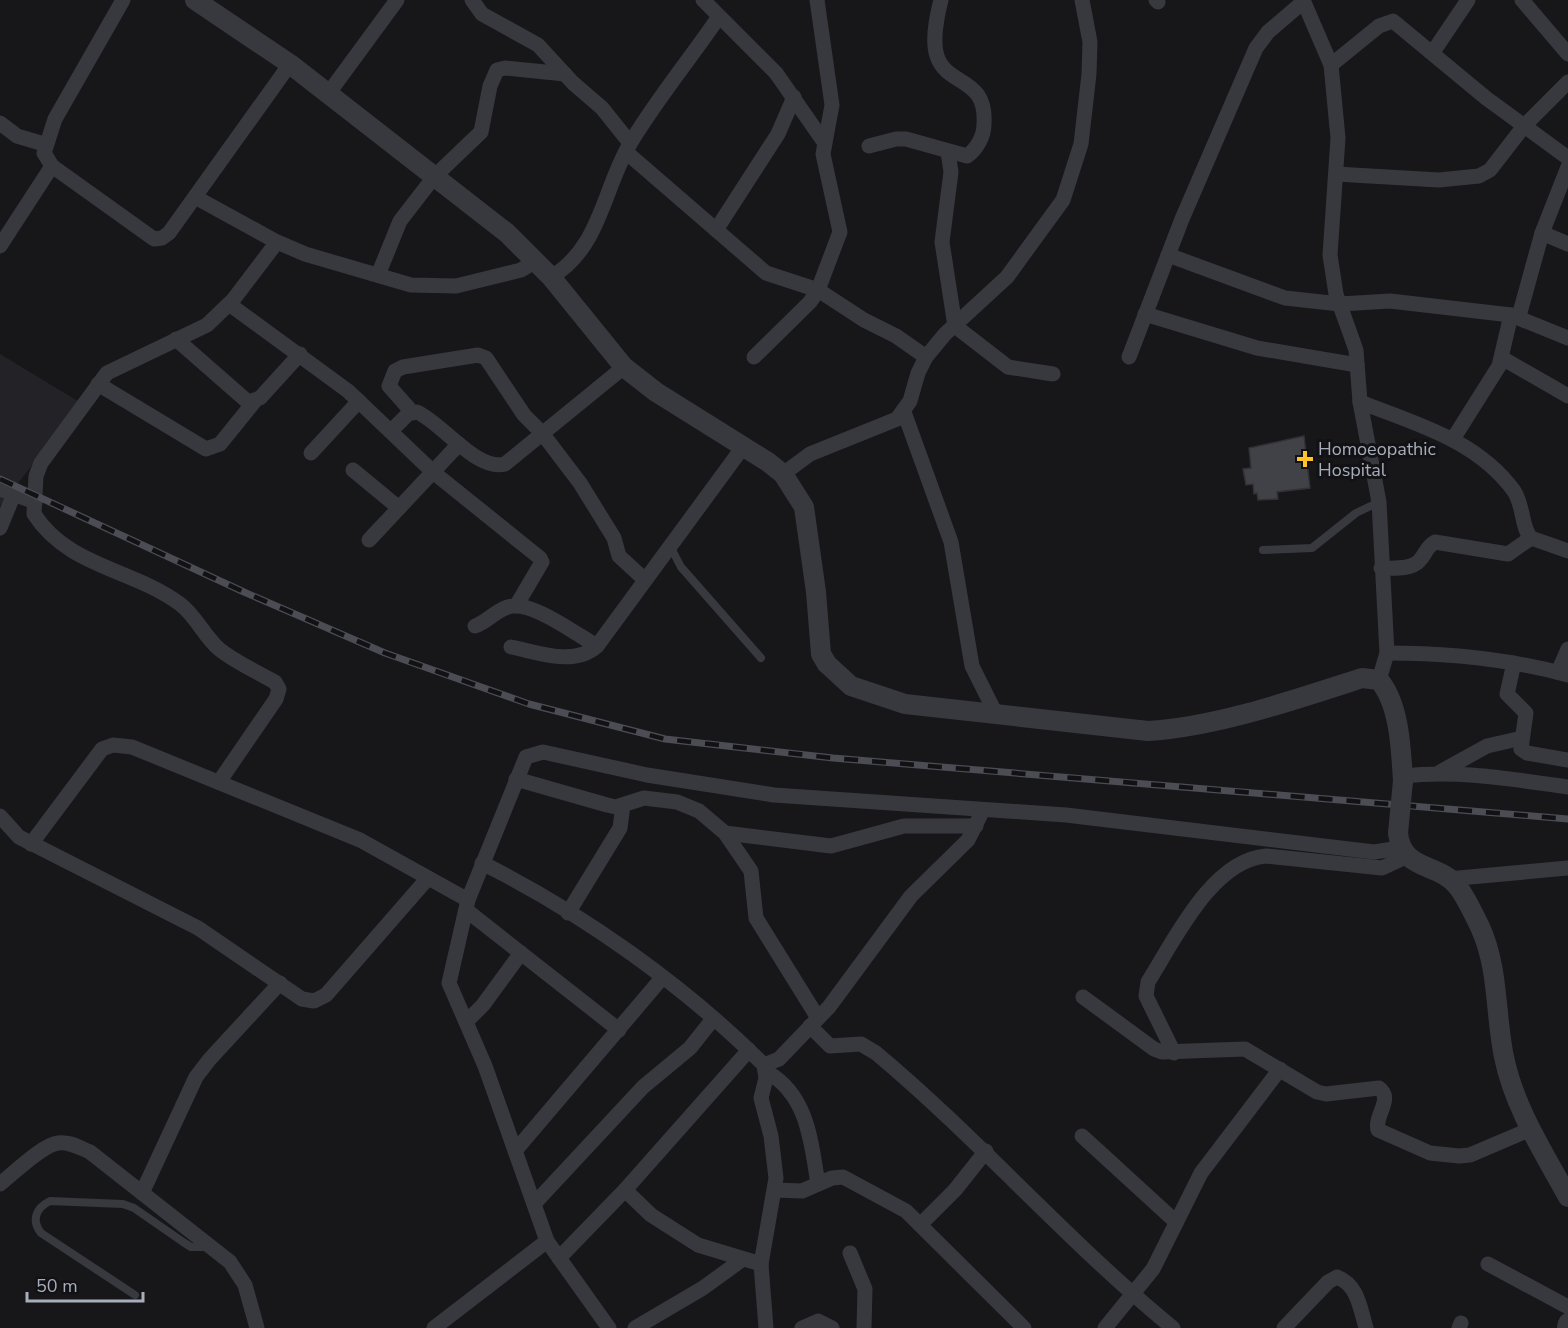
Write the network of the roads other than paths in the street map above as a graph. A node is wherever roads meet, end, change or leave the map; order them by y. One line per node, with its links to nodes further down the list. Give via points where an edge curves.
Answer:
1 (123, 0): 24 (street)
2 (195, 0): 15 (street)
3 (397, 0): 19 (street)
4 (472, 0): 17 (street, via 482,14 537,45)
5 (703, 0): 12 (street)
6 (817, 0): 23 (street, via 832,105)
7 (940, 0): 27 (street, via 936,53 945,67 981,96 985,112 984,130 972,152 961,156)
8 (1082, 0): 47 (street, via 1090,42 1089,74 1081,144 1068,189 1007,277)
9 (1468, 0): 13 (street)
10 (1522, 0): 14 (street)
11 (1303, 1): 16 (street); 38 (street, via 1256,48)
12 (718, 18): 20 (street, via 776,73); 26 (street)
13 (1433, 52): 16 (street, via 1393,21 1380,26); 22 (street)
14 (1568, 54)
15 (290, 64): 19 (street); 32 (street)
16 (1331, 65): 30 (street, via 1338,138)
17 (565, 74): 26 (street, via 602,108); 31 (street, via 497,70 481,132)
18 (1568, 82): 22 (street)
19 (328, 94): 31 (street)
20 (794, 97): 23 (street); 33 (street, via 778,134)
21 (0, 123): 24 (street, via 17,136)
22 (1524, 126): 28 (street); 30 (street, via 1490,170 1479,177 1439,180)
23 (824, 142): 42 (street, via 823,154 840,232)
24 (44, 144): 29 (street, via 46,160)
25 (869, 146): 27 (street, via 906,139)
26 (628, 148): 33 (street); 41 (street, via 591,234 570,266)
27 (948, 152): 47 (street, via 951,172 942,242)
28 (1567, 157): 34 (street)
29 (52, 166): 32 (street, via 154,239 169,233); 37 (street)
30 (1336, 174): 44 (street, via 1330,255)
31 (434, 177): 39 (street, via 507,233); 40 (street, via 400,221)
32 (195, 198): 35 (street)
33 (716, 230): 42 (street, via 766,273)
34 (1542, 233): 36 (street); 46 (street)
35 (277, 242): 40 (street); 43 (street)
36 (1568, 244)
37 (0, 246)
38 (1168, 255): 44 (street, via 1274,296); 45 (street)
39 (534, 262): 40 (street, via 522,270 456,286 411,285); 41 (street)
40 (378, 275)
41 (551, 278): 56 (street)
42 (818, 290): 51 (street, via 801,313); 52 (street)
43 (230, 304): 49 (street, via 207,325); 50 (street)
44 (1340, 304): 46 (street, via 1377,300); 55 (street, via 1354,339)
45 (1145, 314): 53 (street); 55 (street, via 1257,348)
46 (1515, 316): 48 (street); 54 (street)
47 (955, 326): 52 (street); 57 (street, via 1008,367)
48 (1568, 338)
49 (176, 339): 58 (street, via 114,368); 61 (street, via 241,398)
50 (300, 354): 60 (street); 61 (street)
51 (754, 357)
52 (926, 357): 64 (street)
53 (1129, 357)
54 (1502, 358): 59 (street); 67 (street)
55 (1357, 365): 62 (street)
56 (624, 367): 66 (street); 69 (street)
57 (1053, 374)
58 (98, 384): 61 (street, via 206,449 220,444); 75 (street, via 38,469)
59 (1568, 396)
60 (359, 401): 65 (street); 70 (street)
61 (254, 402)
62 (1360, 402): 67 (street); 76 (street)
63 (412, 411): 65 (street); 66 (street, via 389,386 395,371 478,355 493,364 524,415); 68 (street, via 422,414)
64 (904, 412): 73 (street, via 883,426 810,454); 96 (street, via 951,542 972,666)
65 (391, 432): 72 (street)
66 (543, 433): 68 (street, via 499,466); 85 (street, via 614,538 619,556)
67 (1453, 439): 79 (street, via 1482,458 1512,489 1523,508)
68 (459, 444): 72 (street)
69 (743, 447): 73 (street); 81 (street)
70 (311, 453)
71 (353, 470): 77 (street)
72 (432, 472): 77 (street); 86 (street, via 540,558 539,571)
73 (783, 474): 96 (street, via 806,512 821,654 827,664 851,686 897,702)
74 (7, 492): 75 (street); 78 (street)
75 (35, 502): 102 (street, via 38,520 70,550 154,587 179,603 219,648 279,689)
76 (1379, 502): 82 (lane, via 1356,513 1312,548); 84 (street)
77 (399, 508): 80 (street)
78 (0, 528)
79 (1531, 538): 83 (street); 84 (street, via 1508,554 1435,542 1414,565)
80 (369, 540)
81 (669, 544): 85 (street); 92 (lane, via 681,567)
82 (1263, 550)
83 (1568, 551)
84 (1381, 568): 91 (street)
85 (644, 579): 88 (street)
86 (516, 606): 87 (street, via 507,607); 88 (street, via 539,612)
87 (475, 626)
88 (597, 646): 89 (street, via 580,657)
89 (511, 647)
90 (1568, 649): 94 (street)
91 (1387, 653): 93 (street, via 1437,653); 95 (street)
92 (761, 658)
93 (1514, 663): 94 (street); 97 (street, via 1507,694 1526,713)
94 (1563, 674)
95 (1379, 680): 96 (street, via 1362,678 1280,704 1167,730); 101 (street, via 1391,700)
96 (997, 716)
97 (1522, 738): 98 (street, via 1521,749 1527,753); 99 (street, via 1487,746)
98 (1568, 760)
99 (1439, 772): 101 (street); 103 (street, via 1473,773)
100 (516, 779): 104 (street, via 607,805); 105 (street, via 526,757 543,753 647,775 774,795); 111 (street)
101 (1402, 779): 110 (street, bridge)
102 (219, 782): 109 (street, via 132,747 113,745 102,749 91,761); 113 (street, via 360,840)
103 (1568, 788)
104 (623, 805): 108 (street, via 644,798 688,805); 116 (street, via 620,828)
105 (983, 810): 107 (street); 110 (street, via 1138,822 1374,852)
106 (0, 816): 109 (street)
107 (976, 826): 108 (street, via 904,826 831,846); 123 (street, via 962,848 911,896)
108 (725, 833): 123 (street, via 751,871 756,918)
109 (31, 844): 119 (street, via 198,928)
110 (1402, 846): 114 (street); 126 (street, via 1382,868 1266,856 1252,857 1233,868 1198,902 1148,982 1146,996)
111 (482, 863): 115 (street); 116 (street, via 531,888)
112 (1568, 868): 114 (street)
113 (428, 878): 115 (street); 119 (street, via 326,995 314,1001 303,999)
114 (1448, 879): 129 (street, via 1458,886 1484,937 1497,994 1503,1055)
115 (467, 905): 117 (street); 122 (street, via 449,983)
116 (568, 913): 118 (street)
117 (521, 953): 122 (street); 124 (street)
118 (662, 978): 121 (street); 124 (street)
119 (280, 983): 137 (street, via 196,1077)
120 (1083, 997): 126 (street, via 1154,1049)
121 (713, 1019): 125 (street); 139 (street, via 690,1048 643,1087)
122 (466, 1022): 131 (street)
123 (814, 1022): 127 (street); 132 (street, via 830,1046 861,1044 876,1053)
124 (619, 1030): 131 (street)
125 (749, 1050): 127 (street); 135 (street)
126 (1174, 1053): 128 (street, via 1245,1049)
127 (766, 1068): 134 (street, via 791,1090 806,1121); 136 (street, via 761,1098 774,1151)
128 (1280, 1069): 129 (street, via 1326,1094 1379,1088 1386,1098 1378,1130 1438,1156 1470,1155); 140 (street, via 1201,1173)
129 (1531, 1129): 138 (street)
130 (1082, 1136): 140 (street)
131 (515, 1151): 139 (street)
132 (986, 1151): 141 (street, via 960,1185); 150 (street)
133 (0, 1184): 137 (street, via 57,1143 90,1152)
134 (818, 1184): 136 (street, via 802,1191); 141 (street, via 839,1176 850,1179 899,1206)
135 (625, 1190): 145 (street); 146 (street, via 651,1215 685,1238 708,1250)
136 (775, 1190): 147 (street)
137 (142, 1193): 143 (street)
138 (1568, 1197)
139 (534, 1204): 142 (street)
140 (1176, 1222): 150 (street, via 1159,1260)
141 (920, 1225): 161 (street)
142 (547, 1241): 145 (street); 154 (street)
143 (210, 1246): 149 (lane, via 192,1246 123,1204 43,1204 34,1218 41,1233); 153 (street, via 238,1272)
144 (850, 1253): 160 (street, via 865,1289)
145 (559, 1258): 155 (street)
146 (743, 1259): 147 (street); 156 (street)
147 (761, 1264): 157 (street)
148 (1488, 1264): 151 (street)
149 (135, 1295)
150 (1134, 1296): 162 (street); 163 (street)
151 (1568, 1307)
152 (1568, 1323): 166 (street)
153 (257, 1328)
154 (434, 1328)
155 (609, 1328)
156 (635, 1328)
157 (766, 1328)
158 (802, 1328): 159 (street, via 818,1321)
159 (832, 1328)
160 (864, 1328)
161 (1024, 1328)
162 (1105, 1328)
163 (1173, 1328)
164 (1284, 1328): 165 (street, via 1336,1277 1347,1281 1355,1291)
165 (1366, 1328)
166 (1567, 1328)

